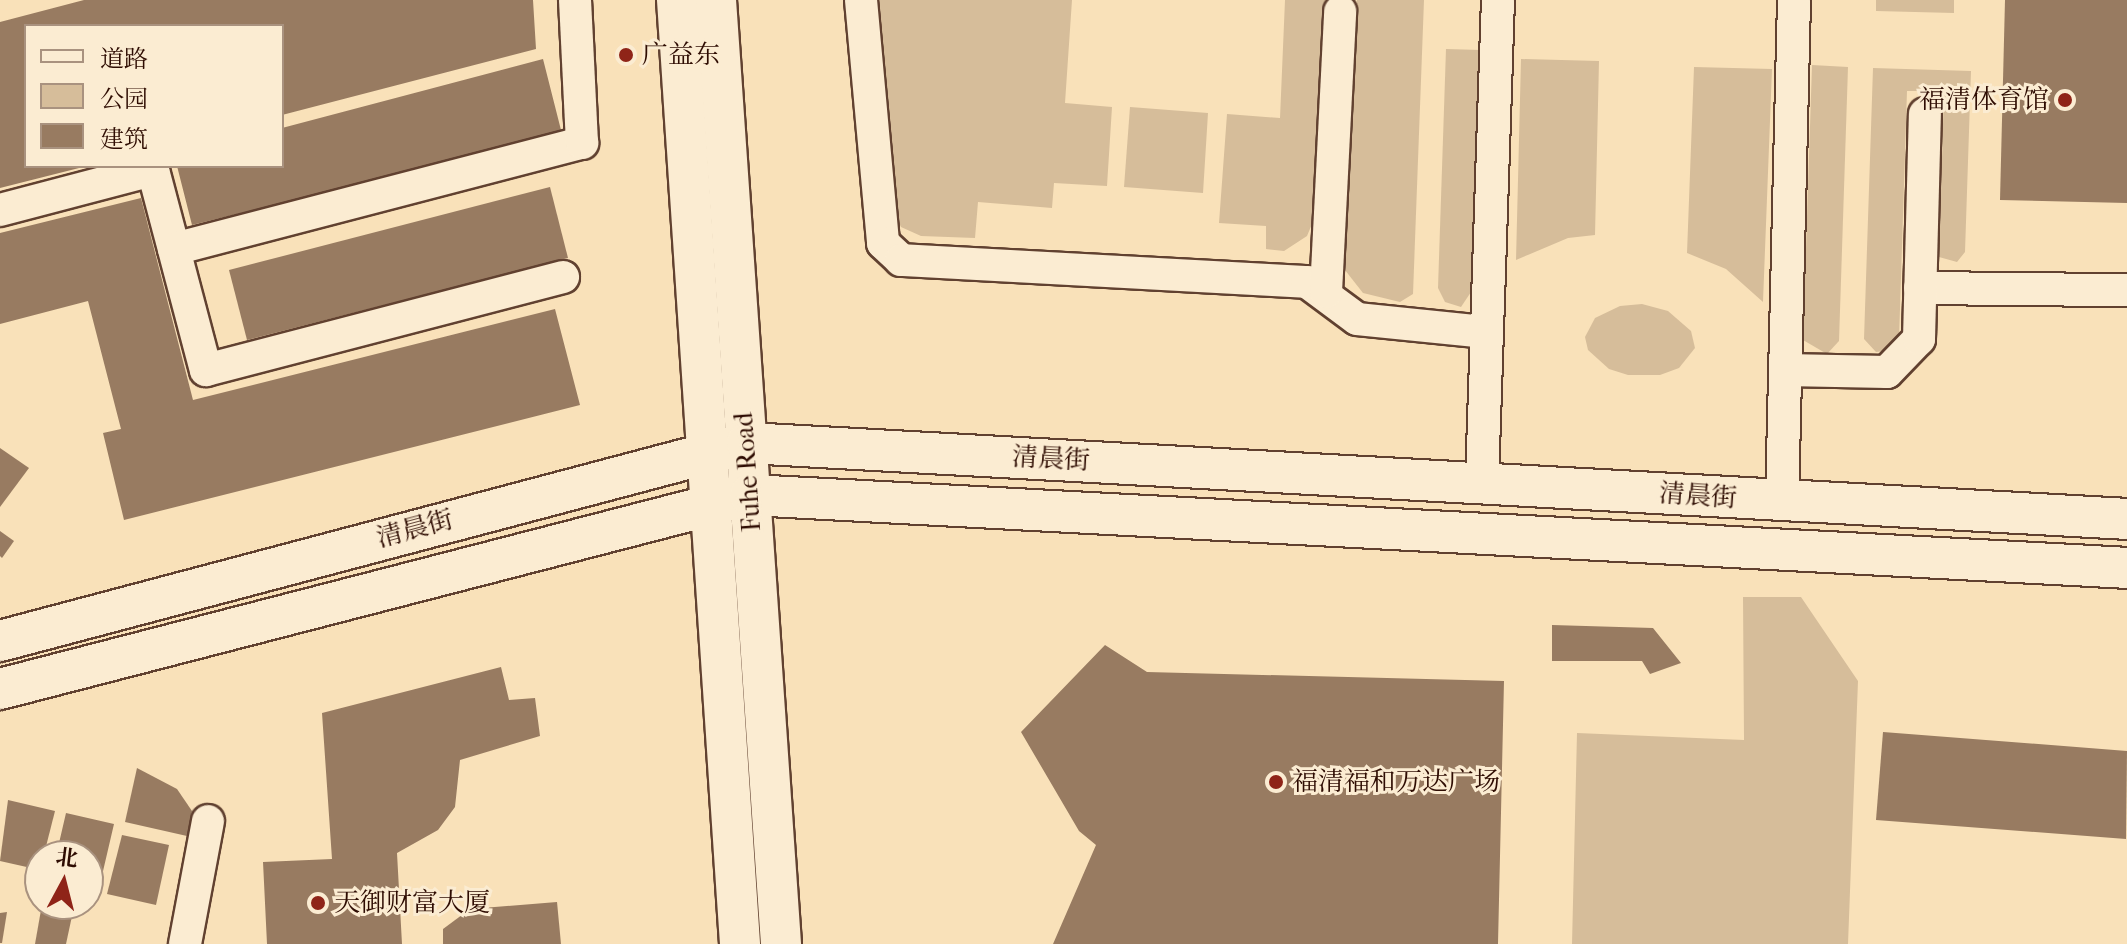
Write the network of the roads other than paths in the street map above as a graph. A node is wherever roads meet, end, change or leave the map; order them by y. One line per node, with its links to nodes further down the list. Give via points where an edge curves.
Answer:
1 (575, 0): 10 (street, via 582,143)
2 (677, 0): 18 (street, Fuhe Road)
3 (716, 0): 17 (street, Fuhe Road)
4 (861, 0): 14 (street, via 883,243 891,254 901,260 1307,282)
5 (1498, 0): 15 (street)
6 (1794, 0): 16 (street)
7 (1340, 11): 14 (street)
8 (1925, 114): 12 (street)
9 (0, 210): 10 (street, via 153,170)
10 (174, 249): 11 (street, via 206,370)
11 (563, 277)
12 (1920, 288): 13 (street); 16 (street, via 1919,339 1887,372)
13 (2127, 290)
14 (1326, 292): 15 (street, via 1357,319)
15 (1486, 332): 19 (street)
16 (1785, 370): 21 (street)
17 (747, 443): 18 (street, 清晨街); 19 (street, 清晨街); 20 (street, Fuhe Road)
18 (708, 450): 22 (street, Fuhe Road); 25 (street, 清晨街)
19 (1482, 481): 21 (street, 清晨街)
20 (750, 495): 22 (street, 清晨街); 24 (street, 清晨街); 30 (street, Fuhe Road)
21 (1782, 502): 23 (street, 清晨街)
22 (711, 505): 26 (street, 清晨街); 29 (street, Fuhe Road)
23 (2127, 519)
24 (2127, 568)
25 (0, 641)
26 (0, 689)
27 (208, 821): 28 (street)
28 (185, 944)
29 (740, 944)
30 (781, 944)

